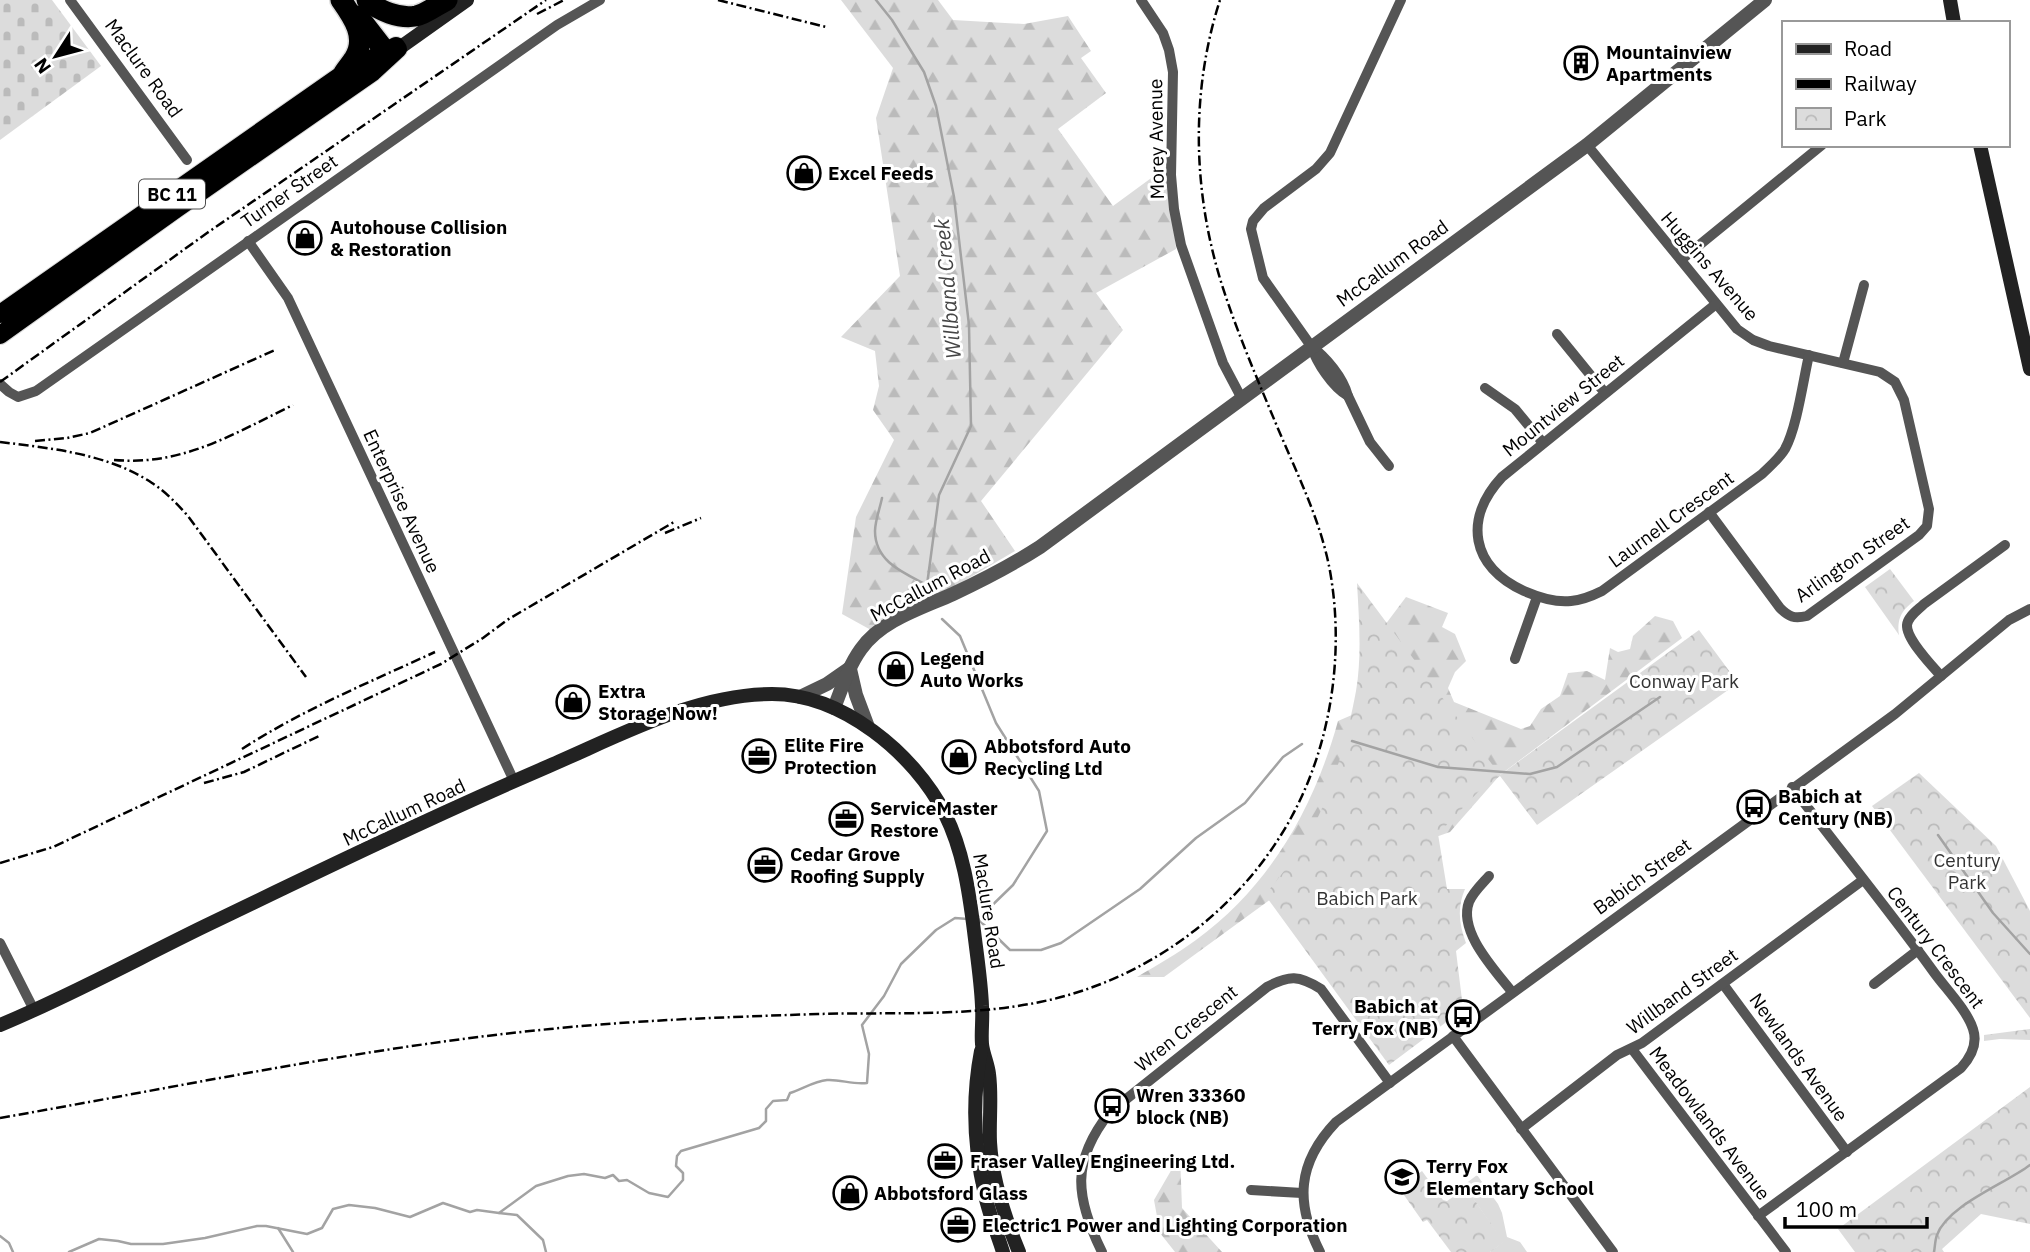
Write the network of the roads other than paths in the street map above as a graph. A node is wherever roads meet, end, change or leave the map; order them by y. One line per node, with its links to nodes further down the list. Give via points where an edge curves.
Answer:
1 (70, 0): 18 (street, Maclure Road)
2 (341, 0): 14 (highway, via 360,34 358,51)
3 (347, 0): 13 (highway)
4 (365, 0): 5 (highway, via 394,15 413,17); 13 (highway)
5 (447, 0)
6 (467, 0): 13 (main road)
7 (600, 0): 19 (street, Turner Street, via 557,25)
8 (1141, 0): 35 (street, Morey Avenue, via 1163,33 1173,72 1171,175 1181,245 1223,363)
9 (1402, 0): 28 (street, via 1326,160 1264,208 1251,225 1263,278)
10 (1765, 0): 15 (street, McCallum Road)
11 (1950, 0): 12 (main road)
12 (1954, 21)
13 (396, 49): 14 (highway, BC 11); 24 (highway, BC 11, via 373,72)
14 (344, 73): 23 (highway, BC 11)
15 (1587, 145): 20 (street, Huggins Avenue); 28 (street, McCallum Road)
16 (1820, 147): 20 (street)
17 (1980, 147): 31 (main road)
18 (187, 160)
19 (248, 241): 32 (street, Turner Street, via 36,391 18,397); 50 (street, Enterprise Avenue, via 288,298)
20 (1681, 260): 22 (street, Huggins Avenue)
21 (1864, 285): 30 (street)
22 (1716, 304): 29 (street, Huggins Avenue, via 1753,340); 34 (street, Mountview Street)
23 (0, 314)
24 (32, 314): 26 (highway, BC 11); 27 (highway)
25 (1557, 334): 34 (street)
26 (0, 335)
27 (0, 343)
28 (1311, 346): 35 (street, McCallum Road); 37 (street, via 1340,392 1348,396 1370,442)
29 (1809, 355): 30 (street, Huggins Avenue); 38 (street, Laurnell Crescent, via 1784,449 1762,474)
30 (1843, 363): 39 (street, Huggins Avenue, via 1880,372 1895,382 1904,400 1929,509)
31 (2030, 369)
32 (0, 384)
33 (1485, 388): 36 (street, via 1515,409)
34 (1605, 393): 36 (street, Mountview Street)
35 (1242, 399): 45 (street, McCallum Road, via 1040,547 875,633)
36 (1543, 443): 41 (street, Mountview Street, via 1502,477 1481,506 1479,541)
37 (1389, 466)
38 (1709, 512): 39 (street, Arlington Street, via 1780,608 1796,619 1815,611); 42 (street, Laurnell Crescent, via 1602,591 1569,602)
39 (1927, 526)
40 (2005, 545): 46 (street, via 1924,604 1907,624 1912,639)
41 (1485, 559): 42 (street, Laurnell Crescent, via 1511,585)
42 (1537, 597): 44 (street)
43 (2030, 609): 46 (street, Babich Street, via 2009,620)
44 (1515, 659)
45 (850, 668): 47 (street); 48 (street, McCallum Road); 49 (street)
46 (1941, 676): 51 (street, Babich Street)
47 (800, 696): 48 (main road, McCallum Road); 50 (main road, McCallum Road, via 742,696 699,704)
48 (834, 709): 49 (main road, Maclure Road)
49 (868, 727): 62 (main road, Maclure Road, via 910,765 934,795 959,845 978,965)
50 (514, 781): 59 (main road, McCallum Road)
51 (1792, 787): 53 (street, Century Crescent); 58 (street, Babich Street)
52 (1489, 876): 58 (street, via 1470,900 1468,925 1473,939)
53 (1863, 880): 55 (street, Century Crescent); 56 (street, Willband Street)
54 (0, 943): 59 (street)
55 (1918, 950): 57 (street); 66 (street, Century Crescent, via 1971,1025 1973,1049 1961,1068)
56 (1723, 984): 63 (street, Willband Street); 66 (street, Newlands Avenue)
57 (1874, 984)
58 (1512, 992): 61 (street, Babich Street)
59 (34, 1010): 60 (main road, McCallum Road)
60 (0, 1025)
61 (1453, 1036): 64 (street, Babich Street); 65 (street)
62 (982, 1046): 70 (main road, Maclure Road, via 976,1076 976,1149); 71 (main road, Maclure Road, via 990,1075 990,1146)
63 (1632, 1049): 65 (street, Willband Street, via 1617,1055); 69 (street, Meadowlands Avenue)
64 (1390, 1083): 68 (street, Babich Street, via 1322,1137 1305,1173); 72 (street, Wren Crescent, via 1321,989 1294,978 1266,987 1110,1112 1095,1131 1081,1175 1083,1203)
65 (1521, 1129): 74 (street)
66 (1847, 1152): 69 (street, Century Crescent)
67 (1251, 1190): 68 (street)
68 (1302, 1193): 73 (street, Babich Street, via 1304,1213)
69 (1758, 1216): 75 (street, Meadowlands Avenue)
70 (1003, 1252)
71 (1018, 1252)
72 (1102, 1252)
73 (1320, 1252)
74 (1613, 1252)
75 (1786, 1252)

